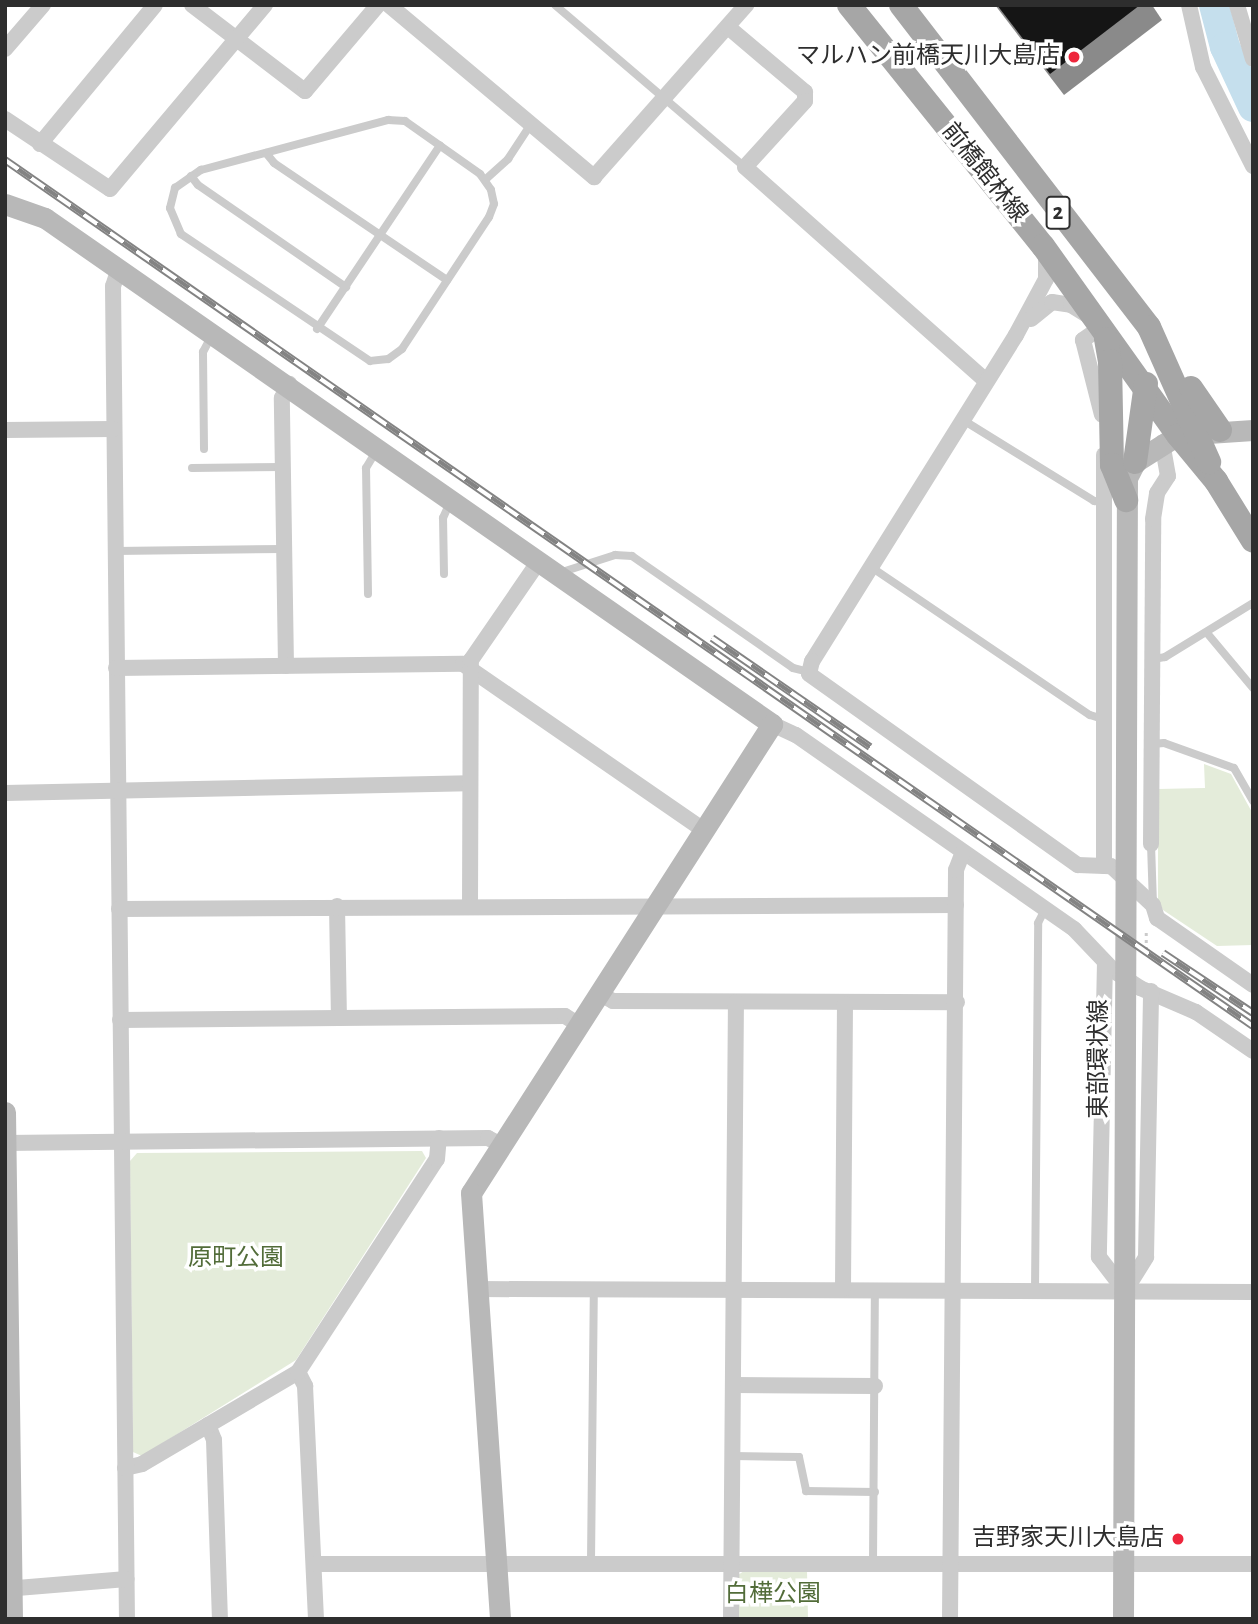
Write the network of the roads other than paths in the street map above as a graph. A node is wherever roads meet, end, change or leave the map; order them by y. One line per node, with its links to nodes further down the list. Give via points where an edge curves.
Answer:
1 (43, 5): 15 (street)
2 (155, 5): 20 (street)
3 (192, 5): 14 (street)
4 (265, 5): 14 (street)
5 (379, 5): 14 (street, via 305,91)
6 (389, 5): 19 (street)
7 (555, 5): 17 (lane)
8 (746, 5): 13 (street)
9 (849, 5): 30 (main road, 前橋館林線 / 2)
10 (901, 5): 28 (main road, 前橋館林線 / 2)
11 (1189, 5): 23 (street, via 1203,67)
12 (1237, 5): 16 (street)
13 (728, 27): 17 (street); 24 (street, via 805,92 805,101)
14 (236, 41): 20 (street, via 114,187 104,188)
15 (6, 48)
16 (1253, 59)
17 (664, 98): 19 (street, via 594,177); 24 (lane)
18 (5, 118): 20 (street)
19 (531, 124): 26 (lane, via 508,159)
20 (40, 144)
21 (440, 145): 22 (lane, via 405,121 394,119); 26 (lane); 29 (lane)
22 (266, 153): 25 (lane); 29 (lane)
23 (1253, 166)
24 (745, 167): 38 (street)
25 (191, 176): 33 (lane); 35 (lane, via 172,195 170,215 176,229)
26 (486, 179): 32 (lane, via 493,196 492,211)
27 (5, 204): 31 (street, via 45,218)
28 (1070, 229): 40 (main road, via 1140,335); 45 (main road, 前橋館林線 / 2, via 1149,327)
29 (381, 235): 32 (lane); 33 (lane)
30 (1043, 246): 34 (main road, 前橋館林線 / 2); 37 (street, via 1048,273)
31 (120, 268): 36 (street); 43 (street, via 113,286)
32 (447, 280): 35 (lane, via 402,349 388,359 364,360)
33 (346, 287): 35 (lane)
34 (1099, 326): 37 (street, via 1071,305 1052,302); 40 (main road, 前橋館林線 / 2); 52 (main road, via 1111,361)
35 (317, 329)
36 (213, 332): 39 (street); 47 (lane, via 203,352)
37 (1016, 335): 38 (street)
38 (986, 381): 41 (street)
39 (289, 384): 46 (street); 49 (street, via 282,398)
40 (1145, 388): 45 (main road, 前橋館林線 / 2); 48 (main road)
41 (963, 420): 52 (lane, via 1094,501); 57 (street)
42 (5, 429): 43 (street)
43 (113, 429): 55 (street)
44 (1253, 430): 45 (street)
45 (1189, 435): 48 (street); 53 (main road, 前橋館林線 / 2); 63 (street, via 1154,506)
46 (378, 447): 51 (street); 60 (lane, via 366,468)
47 (204, 449)
48 (1135, 462): 52 (street, 東部環状線)
49 (283, 467): 50 (lane); 54 (street)
50 (192, 468)
51 (452, 499): 56 (street); 58 (lane, via 443,517)
52 (1115, 501): 69 (street); 110 (street, 東部環状線, via 1128,587)
53 (1253, 541)
54 (284, 548): 55 (lane); 64 (street)
55 (115, 551): 65 (street)
56 (539, 561): 59 (street); 66 (street, via 475,652)
57 (871, 567): 67 (street); 69 (lane, via 1090,715)
58 (444, 574)
59 (557, 575): 67 (lane, via 608,556 632,556 793,668); 70 (street)
60 (368, 594)
61 (1253, 603): 62 (lane)
62 (1207, 633): 63 (lane); 68 (lane)
63 (1153, 659): 71 (street)
64 (286, 666): 65 (street); 66 (street, via 456,663)
65 (116, 667): 73 (street)
66 (470, 667): 72 (street); 76 (street)
67 (809, 672): 79 (street, via 813,680 1078,865)
68 (1253, 688)
69 (1103, 719): 79 (street)
70 (772, 724): 76 (street); 78 (street, via 796,735)
71 (1152, 744): 75 (lane, via 1164,743 1234,768); 77 (street)
72 (468, 783): 73 (street); 84 (street)
73 (116, 788): 74 (street); 85 (street)
74 (5, 793)
75 (1253, 801)
76 (705, 830): 80 (street)
77 (1151, 844): 82 (lane)
78 (963, 852): 81 (street, via 956,870); 86 (street)
79 (1104, 866): 82 (street, via 1111,866)
80 (655, 903): 81 (street); 84 (street); 90 (street)
81 (956, 905): 92 (street)
82 (1153, 905): 88 (street, via 1157,918)
83 (337, 906): 84 (street); 85 (street); 94 (street)
84 (470, 906)
85 (119, 909): 95 (street)
86 (1045, 909): 87 (street, via 1082,936); 109 (lane, via 1038,923)
87 (1105, 962): 89 (street); 110 (street, via 1099,1257)
88 (1253, 985)
89 (1151, 991): 97 (street, via 1196,1012); 110 (street, via 1146,1257)
90 (598, 993): 91 (street, via 613,1001); 96 (street)
91 (736, 1002): 93 (street); 105 (street)
92 (957, 1002): 93 (street); 108 (street)
93 (845, 1003): 106 (street)
94 (339, 1018): 95 (street); 96 (street, via 565,1016)
95 (120, 1020): 100 (street)
96 (579, 1024): 102 (street)
97 (1253, 1051)
98 (5, 1112): 101 (street)
99 (439, 1139): 100 (street); 102 (street, via 488,1138); 112 (street, via 437,1159)
100 (121, 1141): 101 (street); 117 (street)
101 (5, 1143): 128 (street)
102 (500, 1145): 103 (street, via 470,1198)
103 (477, 1289): 104 (street); 125 (street)
104 (594, 1289): 105 (street); 119 (lane)
105 (734, 1289): 106 (street); 113 (street)
106 (843, 1289): 107 (street)
107 (875, 1289): 108 (street); 114 (lane)
108 (953, 1290): 109 (street); 122 (street)
109 (1035, 1290): 110 (street)
110 (1125, 1291): 111 (street); 123 (street, 東部環状線)
111 (1253, 1292)
112 (298, 1372): 115 (street); 124 (street, via 305,1386)
113 (734, 1385): 114 (street); 116 (street)
114 (875, 1386): 118 (lane)
115 (208, 1425): 117 (street, via 142,1464); 131 (street, via 214,1440)
116 (733, 1456): 118 (lane, via 799,1457 806,1490); 120 (street)
117 (125, 1468): 127 (street)
118 (875, 1492): 121 (lane)
119 (591, 1561): 120 (street); 125 (street)
120 (730, 1562): 121 (street); 134 (street)
121 (873, 1562): 122 (street)
122 (950, 1562): 123 (street); 135 (street)
123 (1122, 1563): 126 (street); 136 (street, 東部環状線)
124 (314, 1564): 125 (street); 132 (street)
125 (496, 1564): 133 (street)
126 (1253, 1564)
127 (127, 1579): 128 (street); 130 (street)
128 (8, 1589): 129 (street)
129 (12, 1619)
130 (127, 1619)
131 (220, 1619)
132 (316, 1619)
133 (500, 1619)
134 (731, 1619)
135 (950, 1619)
136 (1123, 1619)

